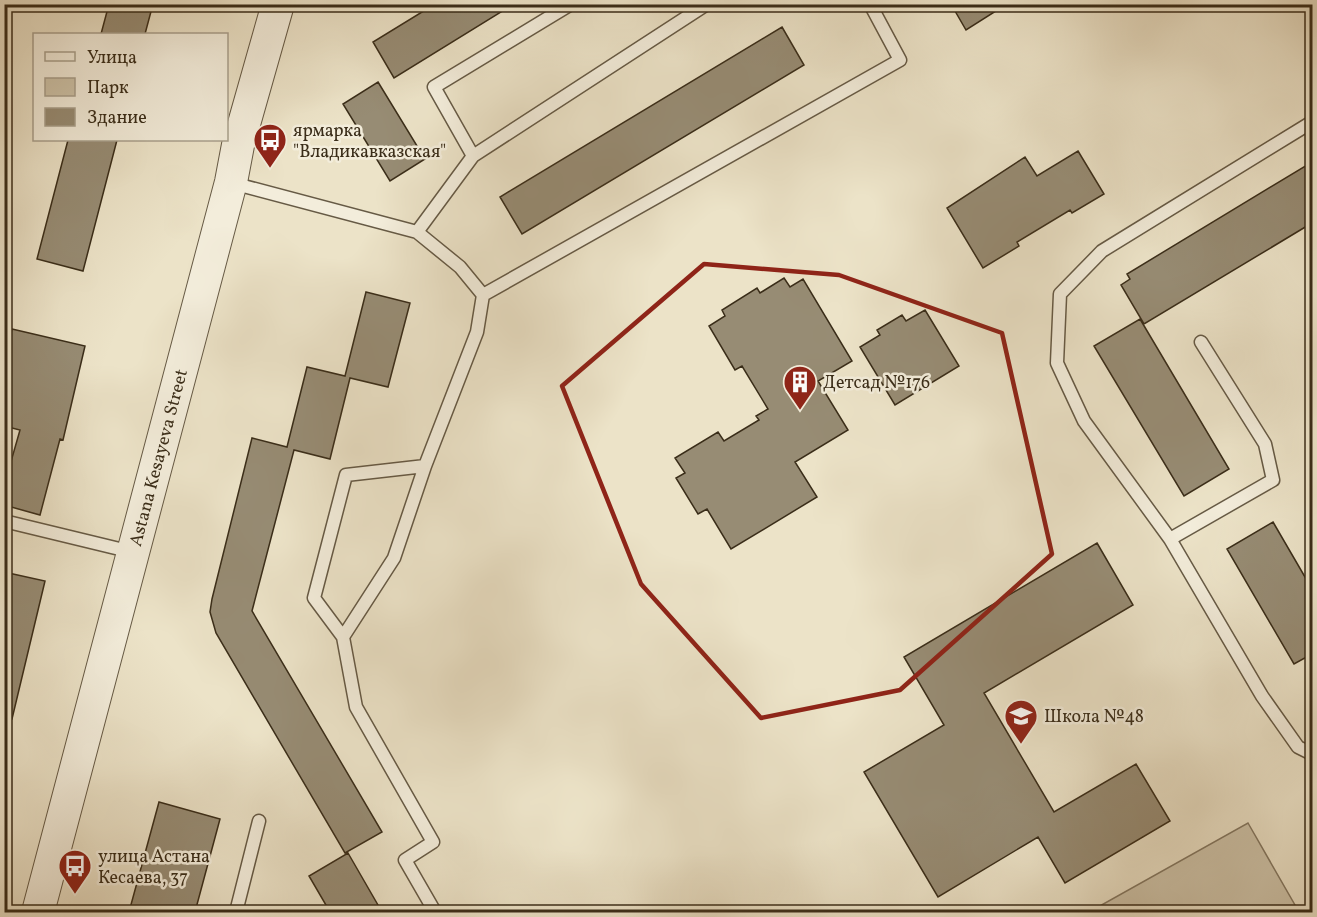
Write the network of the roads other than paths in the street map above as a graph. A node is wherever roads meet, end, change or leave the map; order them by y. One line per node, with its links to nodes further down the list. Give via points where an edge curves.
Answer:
1 (278, 4): 7 (street, Astana Kesayeva Street)
2 (571, 4): 6 (lane, via 434,87)
3 (707, 4): 6 (lane)
4 (870, 4): 9 (lane, via 900,60)
5 (1312, 122): 13 (lane, via 1102,251 1060,294 1057,363 1061,373 1084,421)
6 (473, 156): 8 (lane)
7 (231, 182): 8 (lane); 14 (street, Astana Kesayeva Street)
8 (417, 232): 9 (lane, via 460,267)
9 (483, 295): 11 (lane, via 477,332)
10 (1201, 342): 13 (lane, via 1265,444 1273,480)
11 (425, 466): 15 (lane, via 394,558); 15 (lane, via 346,475 314,598)
12 (4, 521): 14 (lane)
13 (1170, 539): 16 (lane, via 1262,696 1298,747)
14 (133, 552): 18 (street, Astana Kesayeva Street)
15 (343, 637): 20 (lane, via 356,707 433,842 405,860)
16 (1312, 754)
17 (259, 821): 19 (lane)
18 (38, 912)
19 (236, 912)
20 (435, 912)

